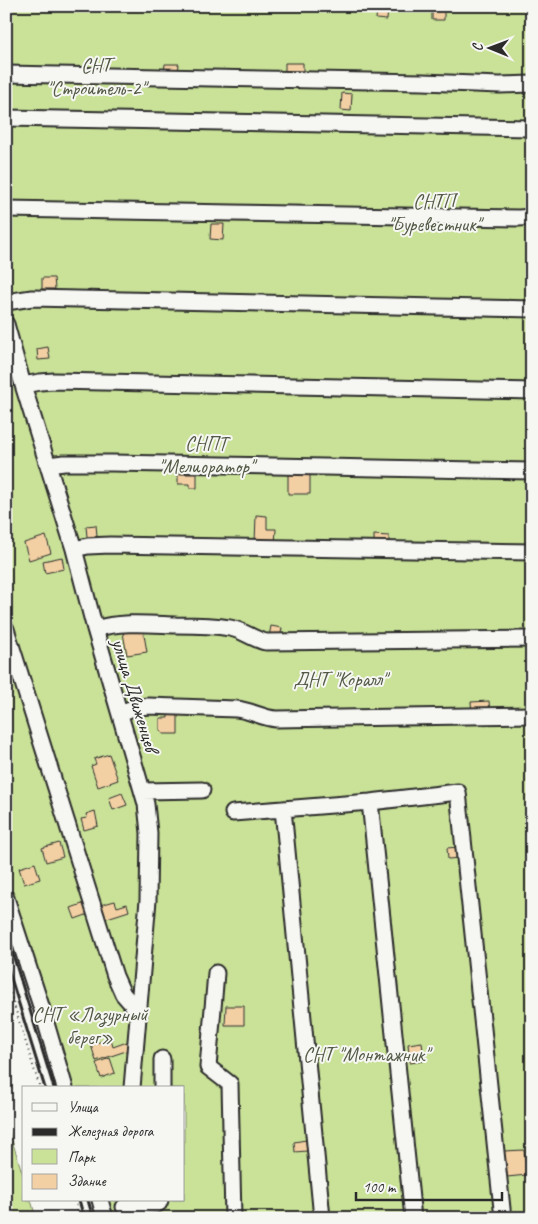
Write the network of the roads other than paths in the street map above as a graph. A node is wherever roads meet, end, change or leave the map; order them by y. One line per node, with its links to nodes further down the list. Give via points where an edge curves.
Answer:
1 (6, 74): 2 (street)
2 (532, 84)
3 (6, 118): 4 (street)
4 (532, 128)
5 (6, 208): 6 (street)
6 (532, 217)
7 (6, 302): 8 (street, via 32,298)
8 (532, 309)
9 (6, 324): 10 (street, улица Движенцев)
10 (23, 385): 11 (street, via 63,381); 12 (street, улица Движенцев)
11 (532, 391)
12 (48, 465): 13 (street); 14 (street, улица Движенцев)
13 (532, 471)
14 (74, 550): 15 (street, via 110,544); 16 (street, улица Движенцев)
15 (532, 552)
16 (95, 629): 18 (street, via 123,624 222,627 266,642); 19 (street, улица Движенцев)
17 (6, 630): 28 (street, via 114,976 123,994)
18 (532, 639)
19 (120, 713): 20 (street, via 140,706 153,706 242,710 276,719); 22 (street, улица Движенцев)
20 (532, 716)
21 (202, 790): 22 (street)
22 (143, 791): 28 (street, улица Движенцев, via 149,822 148,900)
23 (370, 802): 24 (street); 39 (street); 40 (street, via 458,792)
24 (283, 809): 25 (street); 38 (street)
25 (233, 813)
26 (6, 898): 30 (street)
27 (216, 973): 37 (street, via 208,1067 230,1084)
28 (138, 1010): 31 (street, улица Движенцев)
29 (162, 1059): 32 (street)
30 (64, 1086)
31 (132, 1086)
32 (162, 1086)
33 (101, 1202): 36 (street)
34 (159, 1202): 35 (street)
35 (125, 1208)
36 (105, 1218)
37 (233, 1218)
38 (322, 1218)
39 (413, 1218)
40 (503, 1218)

